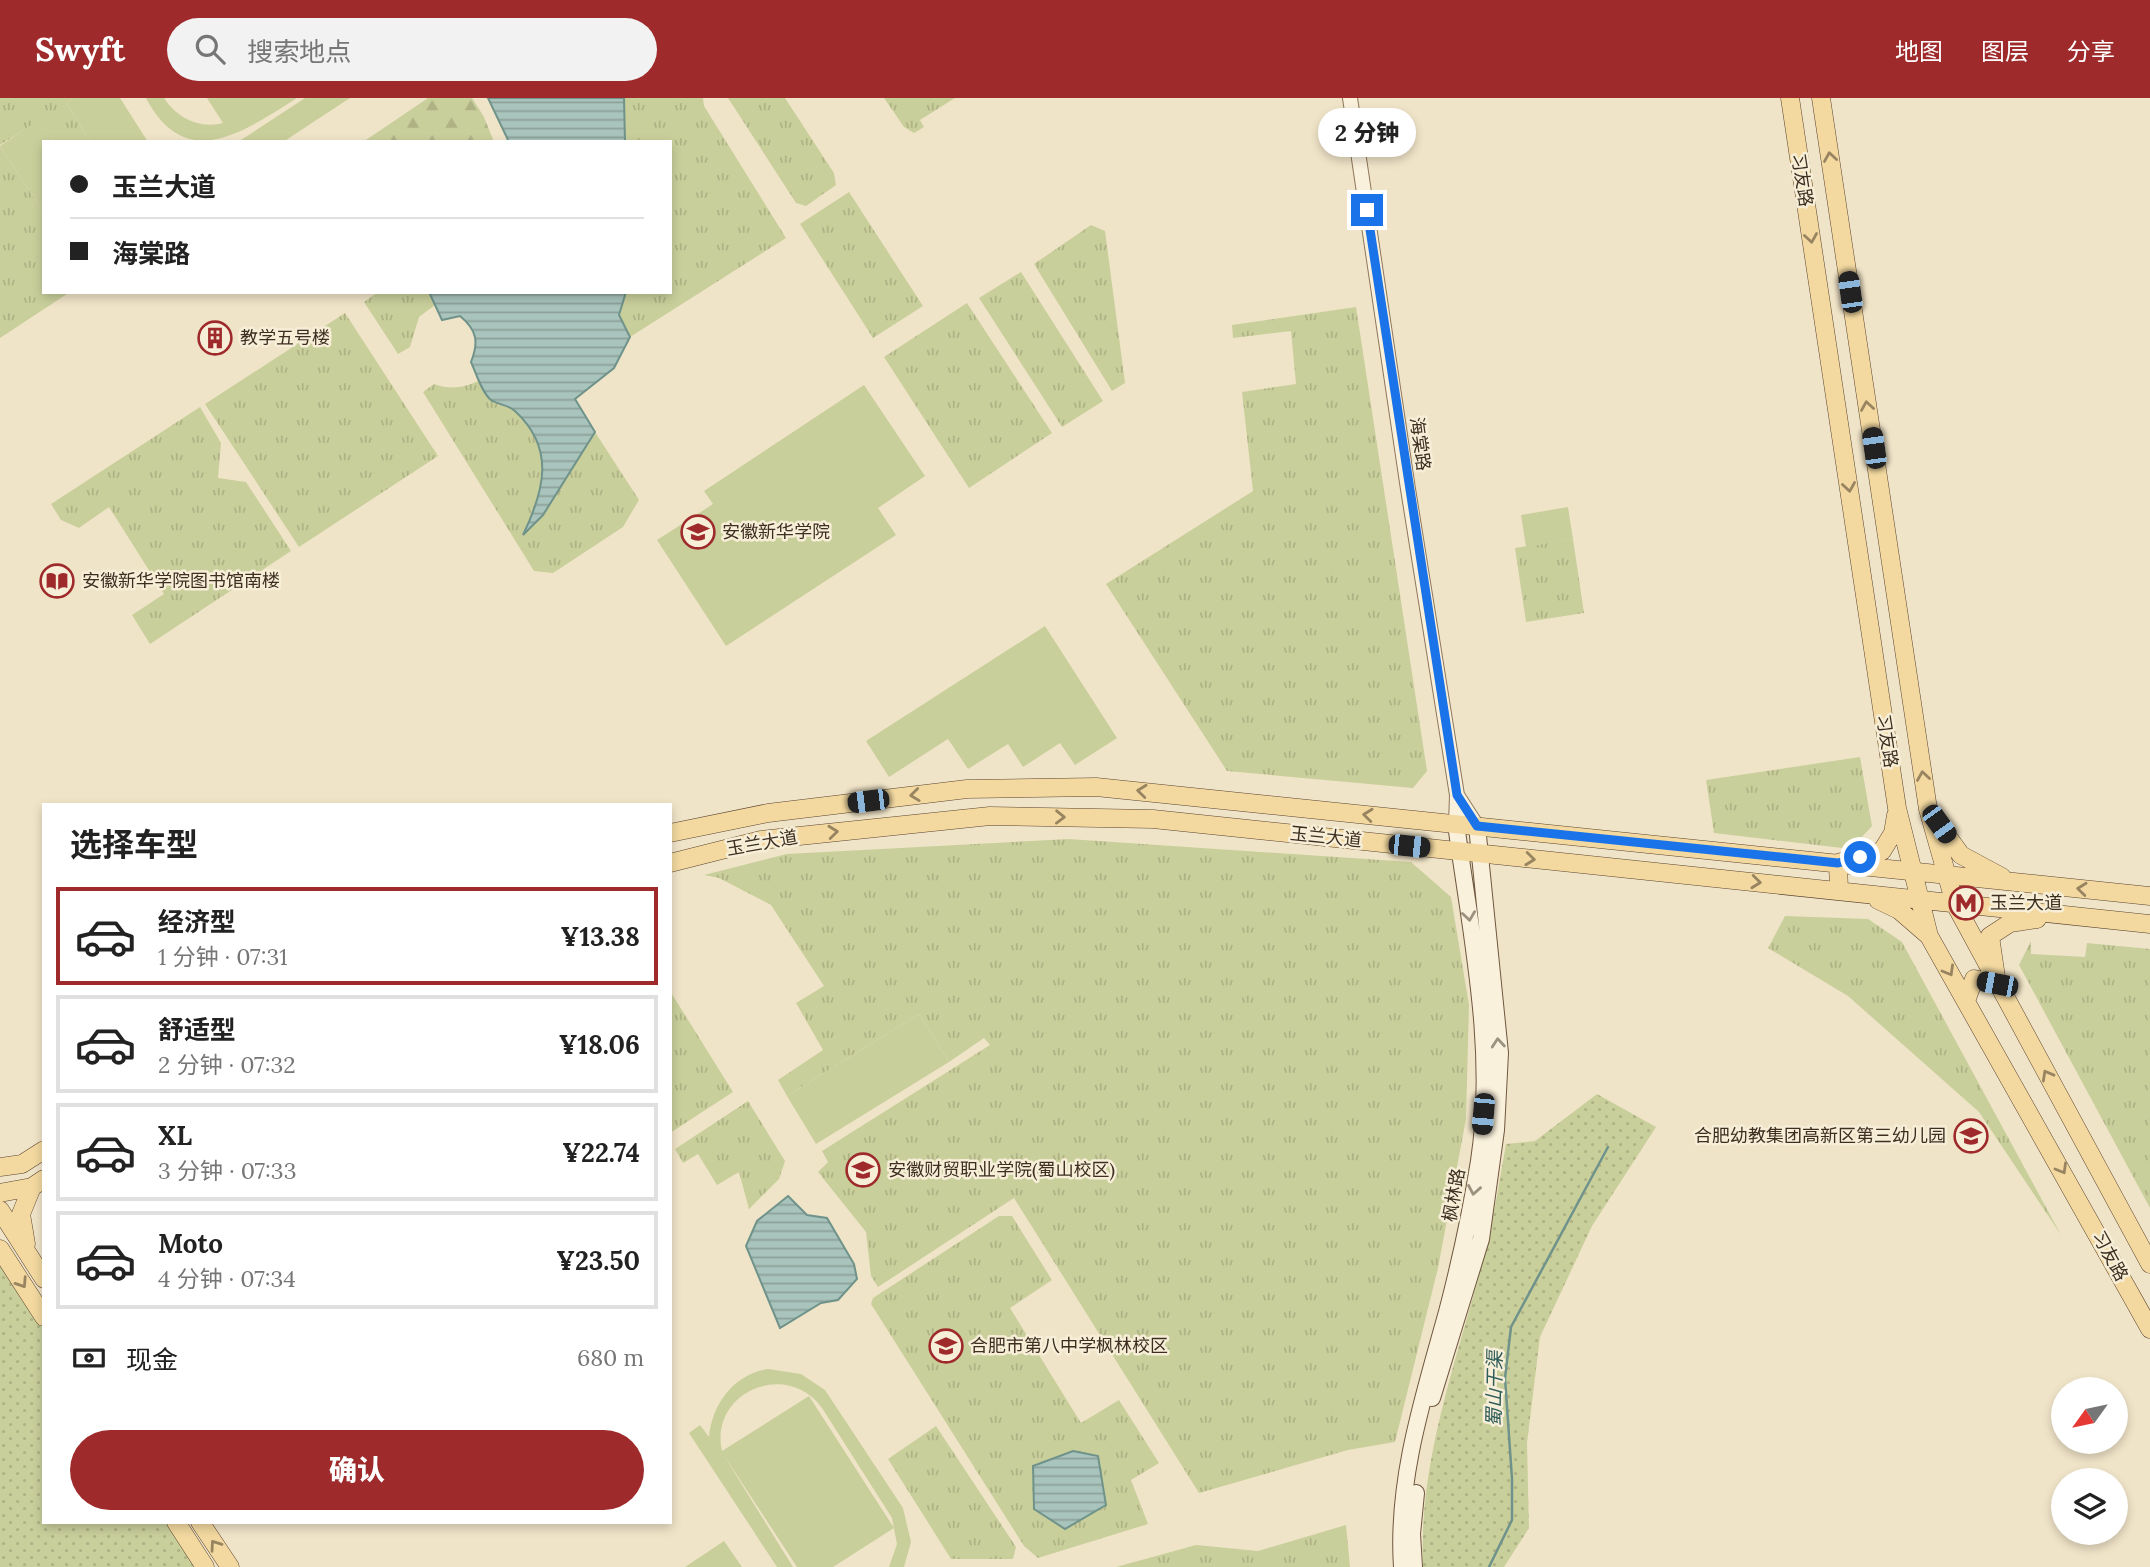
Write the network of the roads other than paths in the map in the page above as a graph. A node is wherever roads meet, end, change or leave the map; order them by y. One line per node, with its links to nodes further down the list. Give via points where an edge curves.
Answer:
1 (1350, 98): 4 (street, 海棠路)
2 (1790, 98): 5 (main road, 习友路, one-way to 5)
3 (1821, 98): 6 (main road, 习友路, one-way to 3)
4 (1457, 795): 7 (street, 海棠路); 8 (street, 海棠路)
5 (1897, 808): 13 (main road, via 1893,833 1882,851); 14 (main road, 习友路)
6 (1928, 809): 15 (main road, 习友路); 16 (main road, via 1962,855)
7 (1457, 824): 8 (main road, 玉兰大道); 9 (main road, 玉兰大道, one-way to 9, via 1096,787 967,789 768,813); 10 (main road, 枫林路)
8 (1477, 826): 11 (main road, 枫林路); 13 (main road, 玉兰大道)
9 (672, 833)
10 (1460, 851): 11 (main road, 玉兰大道); 12 (main road, 玉兰大道, one-way to 10, via 761,840 990,816 1153,819); 46 (main road, 枫林路, one-way to 46, via 1487,1069 1482,1133 1465,1243 1421,1400 1399,1536)
11 (1480, 853): 18 (main road, 玉兰大道, one-way to 18); 47 (main road, 枫林路, one-way to 11, via 1414,1507 1428,1412 1481,1239 1496,1130 1500,1053)
12 (672, 862)
13 (1838, 863): 14 (main road, 玉兰大道); 18 (main road)
14 (1913, 871): 15 (main road, 玉兰大道); 21 (main road, 习友路)
15 (1947, 874): 16 (main road, 玉兰大道); 22 (main road, 习友路)
16 (2008, 881): 17 (main road, 玉兰大道)
17 (2041, 884): 20 (main road, 玉兰大道, one-way to 17); 23 (main road)
18 (1839, 891): 19 (main road, 玉兰大道)
19 (1863, 894): 21 (main road, 玉兰大道); 26 (main road, via 1899,910)
20 (2150, 896)
21 (1920, 900): 22 (main road, 玉兰大道); 26 (main road, 习友路)
22 (1955, 904): 23 (main road, 玉兰大道); 27 (main road, 习友路)
23 (2038, 912): 24 (main road, 玉兰大道)
24 (2064, 915): 25 (main road, 玉兰大道); 27 (main road, via 2010,923 1990,936)
25 (2150, 924)
26 (1929, 936): 28 (main road, 习友路, one-way to 28)
27 (1997, 984): 28 (main road, via 1974,979); 38 (main road, 习友路, one-way to 27)
28 (1966, 1001): 41 (main road, 习友路, one-way to 41)
29 (42, 1151): 30 (main road)
30 (22, 1164): 31 (main road); 33 (main road)
31 (0, 1167)
32 (38, 1183): 34 (main road); 39 (main road, via 21,1214 23,1238)
33 (0, 1185)
34 (0, 1193)
35 (0, 1210): 39 (main road)
36 (0, 1236): 37 (main road)
37 (3, 1254): 40 (main road, one-way to 40)
38 (2150, 1264)
39 (39, 1271)
40 (42, 1314)
41 (2150, 1329)
42 (177, 1524): 44 (main road)
43 (201, 1524): 45 (main road, one-way to 43)
44 (205, 1567)
45 (230, 1567)
46 (1402, 1567)
47 (1414, 1567)

